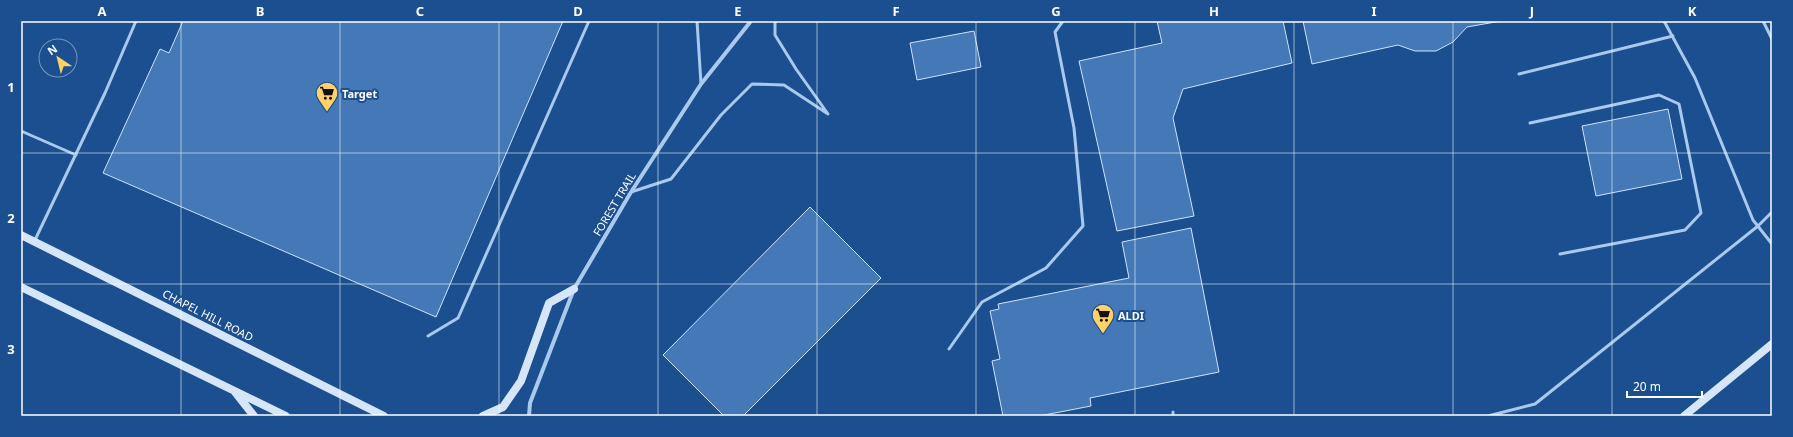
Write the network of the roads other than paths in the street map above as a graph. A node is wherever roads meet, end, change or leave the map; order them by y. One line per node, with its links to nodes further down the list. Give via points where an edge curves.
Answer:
1 (136, 21): 15 (lane)
2 (589, 21): 25 (lane, via 458,318)
3 (696, 21): 12 (lane)
4 (751, 21): 12 (street, FOREST TRAIL)
5 (776, 21): 16 (lane, via 775,35 796,70 828,114 784,85 752,84 722,115 671,179)
6 (1063, 21): 27 (lane, via 1055,32 1074,128 1083,226 1046,268 982,302)
7 (1664, 21): 9 (lane)
8 (1763, 21): 10 (lane)
9 (1673, 36): 11 (lane); 18 (lane, via 1695,78 1753,220)
10 (1772, 39)
11 (1519, 74)
12 (700, 84): 16 (street, FOREST TRAIL)
13 (1530, 123): 22 (lane, via 1659,95 1680,104 1701,213 1685,230)
14 (21, 131): 15 (lane)
15 (76, 155): 20 (lane)
16 (631, 192): 24 (street, FOREST TRAIL)
17 (1772, 212): 18 (lane)
18 (1758, 226): 21 (lane); 35 (lane, via 1535,404)
19 (21, 235): 20 (main road, CHAPEL HILL ROAD)
20 (34, 242): 32 (main road, CHAPEL HILL ROAD)
21 (1772, 244)
22 (1560, 254)
23 (21, 287): 28 (main road)
24 (574, 288): 33 (main road, via 549,303 520,381 503,407); 34 (street, FOREST TRAIL, via 530,403)
25 (428, 336)
26 (1772, 344): 29 (main road)
27 (949, 349)
28 (233, 390): 30 (main road); 31 (main road)
29 (1687, 414)
30 (254, 416)
31 (286, 416)
32 (384, 416)
33 (483, 416)
34 (529, 416)
35 (1488, 416)

